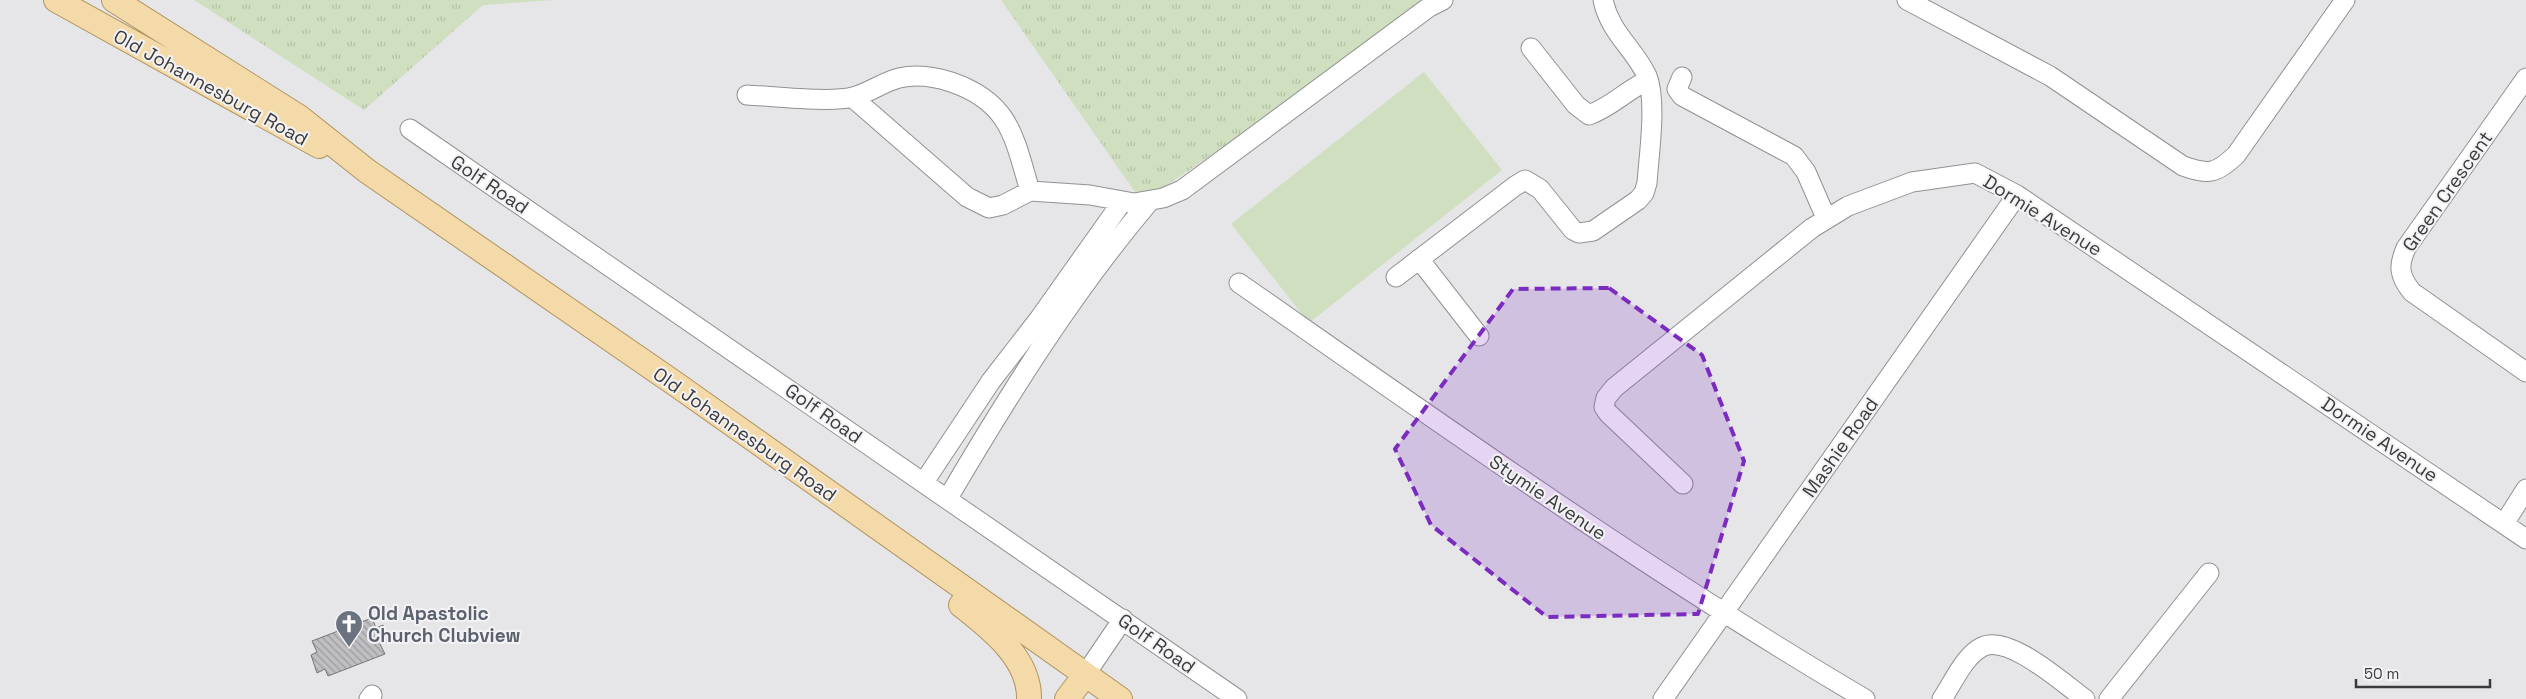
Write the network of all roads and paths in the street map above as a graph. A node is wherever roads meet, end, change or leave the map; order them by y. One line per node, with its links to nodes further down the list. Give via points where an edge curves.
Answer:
1 (56, 0): 14 (main road, Old Johannesburg Road)
2 (114, 0): 14 (main road, Old Johannesburg Road, via 299,116)
3 (1443, 0): 18 (street, via 1429,7 1182,190)
4 (1603, 0): 9 (street, via 1614,30)
5 (1907, 0): 6 (street, via 2050,76 2183,166 2201,173 2223,167 2236,155)
6 (2345, 0)
7 (1531, 48): 9 (street, via 1576,105 1589,115 1606,108)
8 (1682, 77): 19 (street, via 1676,89 1682,96 1794,156 1806,172)
9 (1648, 80): 20 (street, via 1652,96 1647,183 1638,200 1593,231 1579,233 1572,230 1540,189 1525,180)
10 (2523, 88): 24 (street, Green Crescent, via 2406,248 2400,271 2402,280 2412,292)
11 (747, 95): 12 (street)
12 (852, 97): 15 (street, via 981,206 995,208); 15 (street, via 898,78 916,75 937,77 970,89 999,110 1012,132)
13 (410, 129): 25 (street, Golf Road)
14 (367, 172): 30 (main road, Old Johannesburg Road, via 677,385)
15 (1030, 191): 17 (street, via 1090,195)
16 (2017, 195): 19 (street, Dormie Avenue, via 1975,173 1912,182); 29 (street, Dormie Avenue); 32 (street, Mashie Road)
17 (1122, 202): 18 (street); 25 (street, via 991,381)
18 (1149, 202): 28 (street, via 1115,242 1055,328)
19 (1826, 218): 26 (street, Dormie Avenue, via 1643,363 1606,398 1604,407 1608,413)
20 (1419, 259): 21 (street); 23 (street)
21 (1396, 276)
22 (1239, 283): 32 (street, Stymie Avenue, via 1472,446)
23 (1479, 336)
24 (2526, 372)
25 (924, 482): 28 (street, Golf Road)
26 (1683, 484)
27 (2526, 489): 29 (street)
28 (948, 498): 33 (street, Golf Road)
29 (2519, 530)
30 (883, 532): 34 (main road, Old Johannesburg Road); 35 (main road, via 925,578 986,625 1005,644 1021,666 1030,691)
31 (2209, 573): 43 (street)
32 (1723, 614): 39 (street, Mashie Road); 40 (street, Stymie Avenue)
33 (1123, 619): 34 (street); 38 (street, Golf Road)
34 (1085, 675): 36 (main road); 37 (main road, Old Johannesburg Road)
35 (1029, 699)
36 (1067, 699)
37 (1120, 699)
38 (1237, 699)
39 (1663, 699)
40 (1865, 699)
41 (1942, 699): 42 (street, via 1967,660 1982,647 1997,643 2018,651)
42 (2085, 699)
43 (2109, 699)

